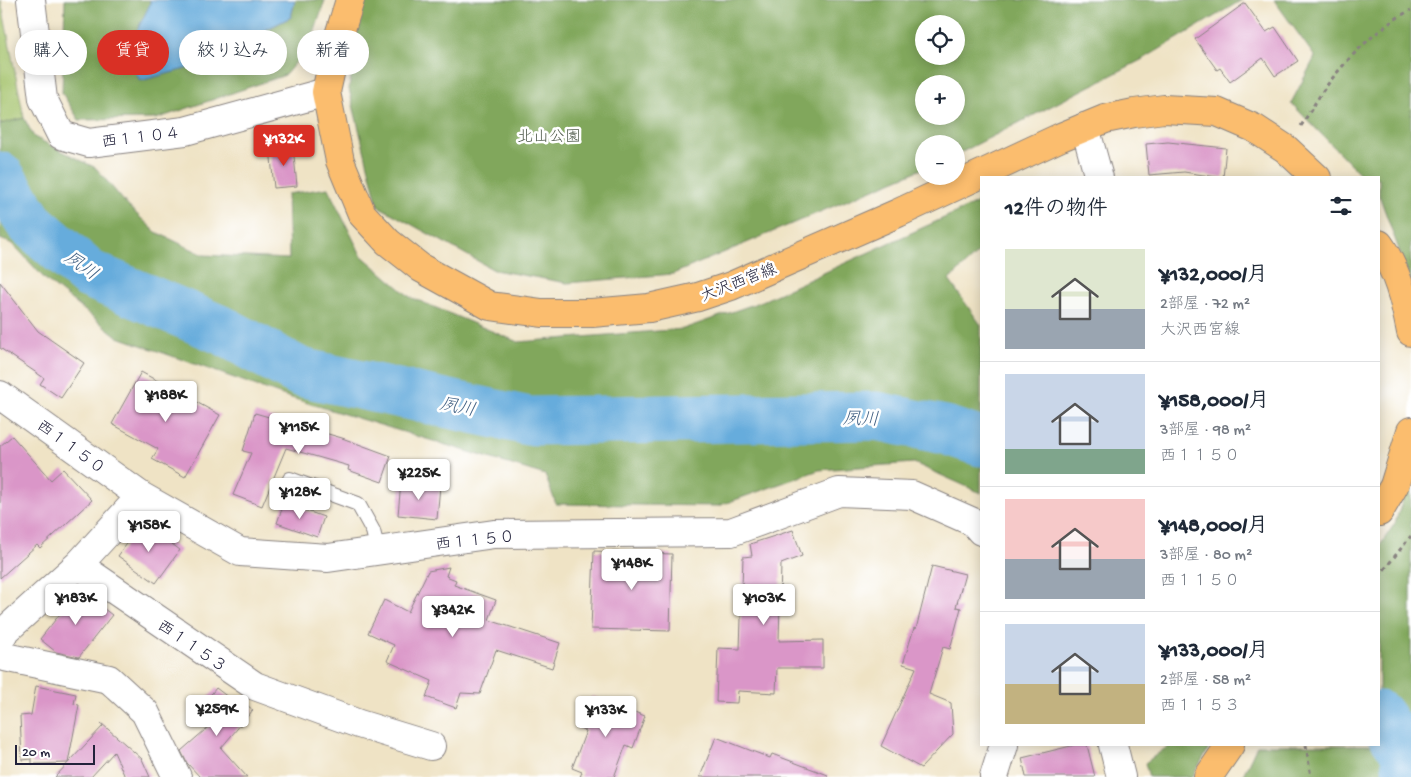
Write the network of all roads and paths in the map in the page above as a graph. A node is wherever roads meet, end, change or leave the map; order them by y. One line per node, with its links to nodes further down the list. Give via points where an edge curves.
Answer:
1 (31, 0): 4 (street, 西１１０４, via 43,99 61,135 88,143 186,131)
2 (350, 0): 4 (main road, 大沢西宮線)
3 (1411, 10): 6 (path, via 1363,45 1328,83)
4 (326, 92): 5 (main road, 大沢西宮線, via 340,161 354,197 362,214 388,242 421,268 490,306 542,313 649,308 732,286)
5 (1085, 127): 6 (main road, 大沢西宮線, via 1105,119 1164,109 1217,112 1254,128); 7 (street)
6 (1286, 149): 8 (main road, 大沢西宮線)
7 (1098, 176)
8 (1315, 176)
9 (1380, 245): 10 (main road, via 1402,292)
10 (1411, 332)
11 (0, 395): 14 (street, 西１１５０)
12 (1411, 431): 15 (main road, via 1394,486)
13 (290, 479): 18 (lane, via 358,504 373,531)
14 (141, 496): 18 (street, 西１１５０, via 240,552 328,558); 19 (street)
15 (1380, 508)
16 (980, 530): 18 (street, 西１１５０, via 973,522 912,495 839,492 731,532 494,534)
17 (1411, 536): 20 (path)
18 (378, 551)
19 (78, 564): 21 (street); 23 (street, 西１１５３, via 255,686)
20 (1380, 575)
21 (0, 639)
22 (0, 656): 28 (street, via 109,679 145,712)
23 (431, 746)
24 (1004, 746): 29 (street)
25 (1113, 746): 30 (street)
26 (1229, 746): 31 (main road)
27 (1306, 746): 32 (path)
28 (177, 777)
29 (994, 777)
30 (1121, 777)
31 (1208, 777)
32 (1311, 777)

